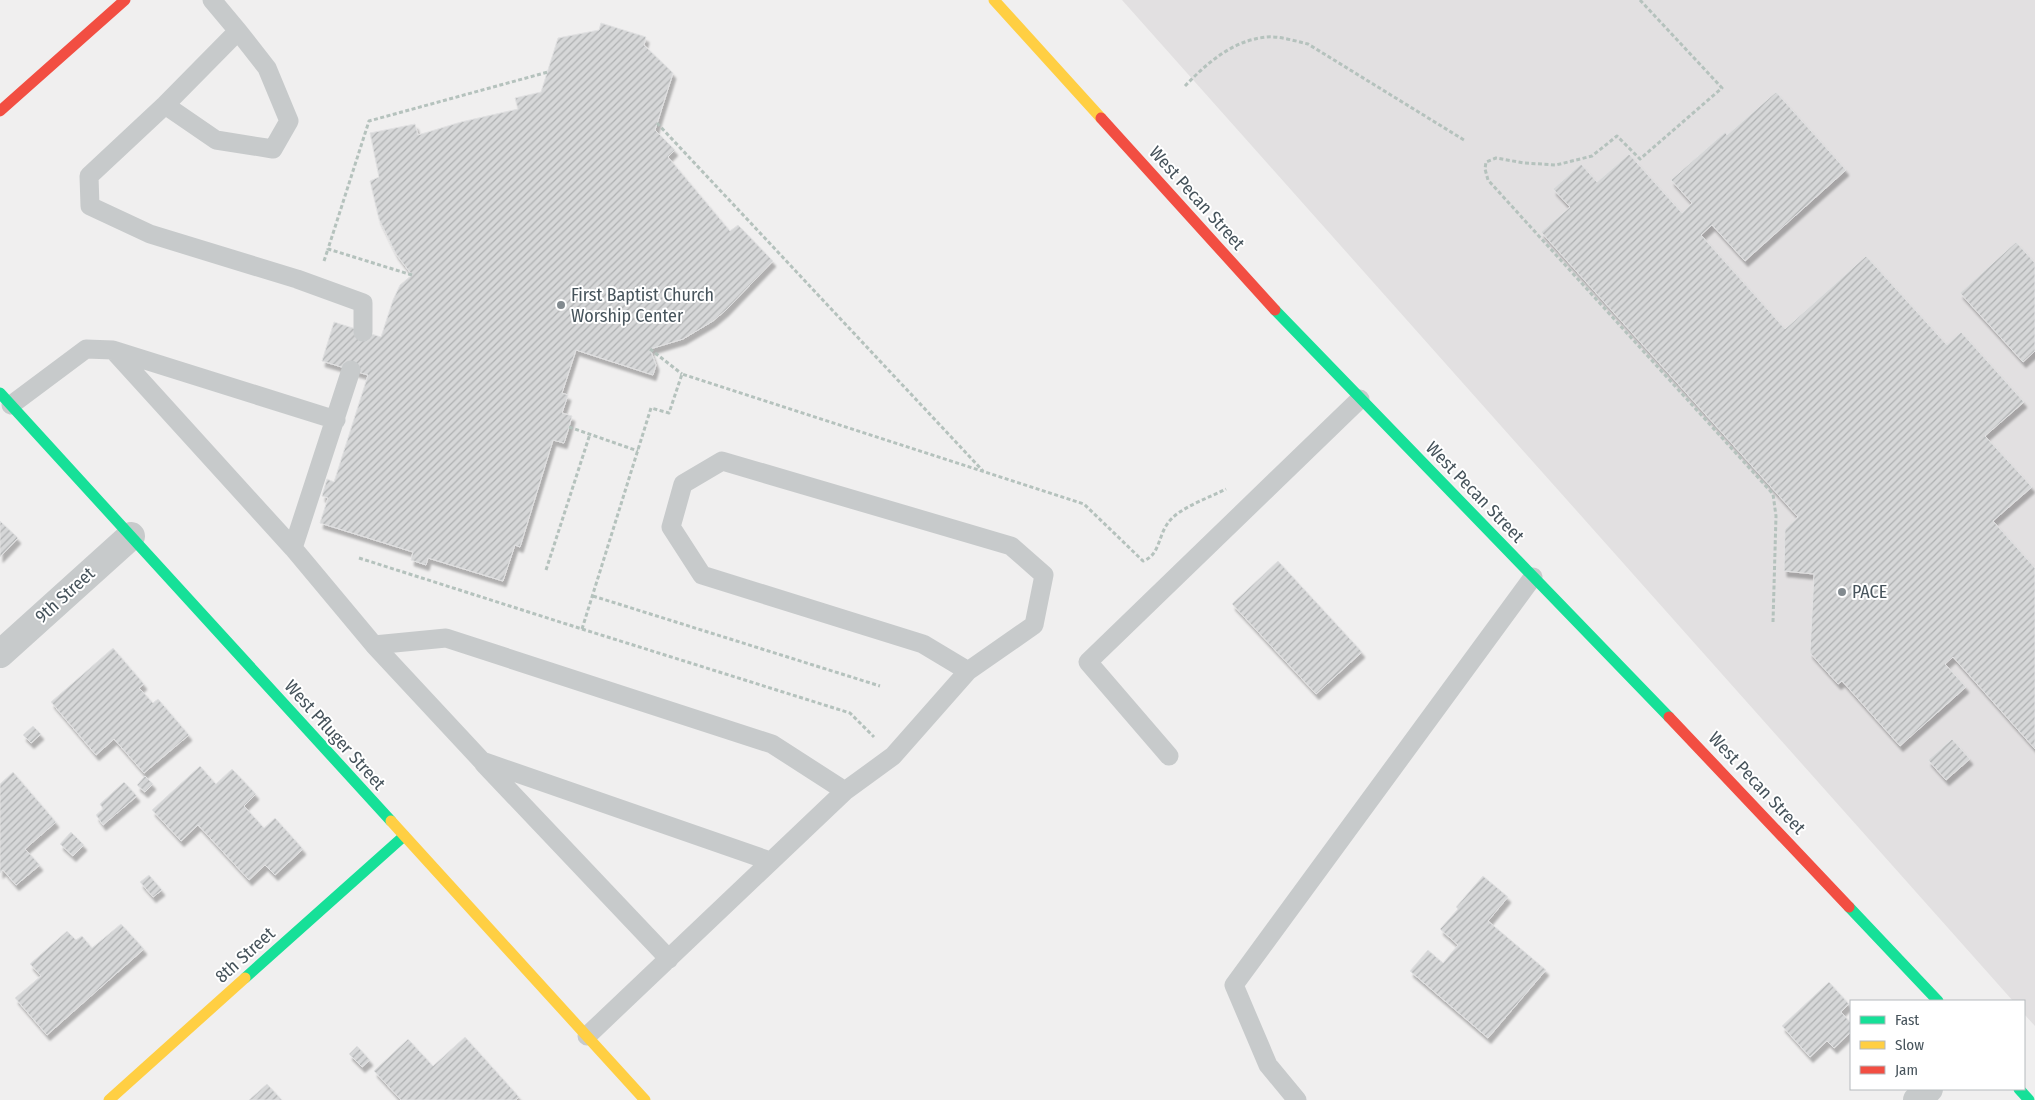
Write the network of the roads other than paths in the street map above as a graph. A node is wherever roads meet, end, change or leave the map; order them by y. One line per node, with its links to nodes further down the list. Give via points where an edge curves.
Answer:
1 (125, 0): 6 (street)
2 (212, 0): 4 (lane)
3 (994, 0): 11 (street, West Pecan Street)
4 (238, 31): 5 (lane); 5 (lane, via 267,68 289,121 273,148 216,140)
5 (165, 105): 7 (lane, via 88,176 90,206 150,234 363,303)
6 (0, 111)
7 (363, 332)
8 (113, 350): 10 (lane, via 86,349); 12 (lane); 14 (lane)
9 (351, 370): 12 (lane)
10 (5, 399): 13 (street, West Pfluger Street)
11 (1360, 399): 15 (street, West Pecan Street); 19 (lane, via 1088,662)
12 (336, 420): 14 (lane)
13 (131, 536): 17 (street, 9th Street); 22 (street, West Pfluger Street)
14 (293, 548): 16 (lane)
15 (1533, 577): 25 (street, West Pecan Street); 31 (lane, via 1234,985 1268,1065)
16 (374, 645): 20 (lane); 21 (lane, via 446,638 772,744)
17 (0, 654)
18 (968, 671): 18 (lane, via 923,644 702,575 671,527 683,484 722,461 1011,546 1044,575 1034,625); 21 (lane, via 893,756)
19 (1169, 756)
20 (482, 761): 23 (lane); 24 (lane)
21 (845, 791): 23 (lane)
22 (404, 836): 26 (street, West Pfluger Street); 29 (street, 8th Street)
23 (770, 861): 24 (lane)
24 (669, 959): 26 (lane)
25 (1937, 1000)
26 (587, 1036): 30 (street, West Pfluger Street)
27 (1929, 1090): 32 (street)
28 (2020, 1090): 33 (street)
29 (109, 1100)
30 (645, 1100)
31 (1297, 1100)
32 (1917, 1100)
33 (2030, 1100)

